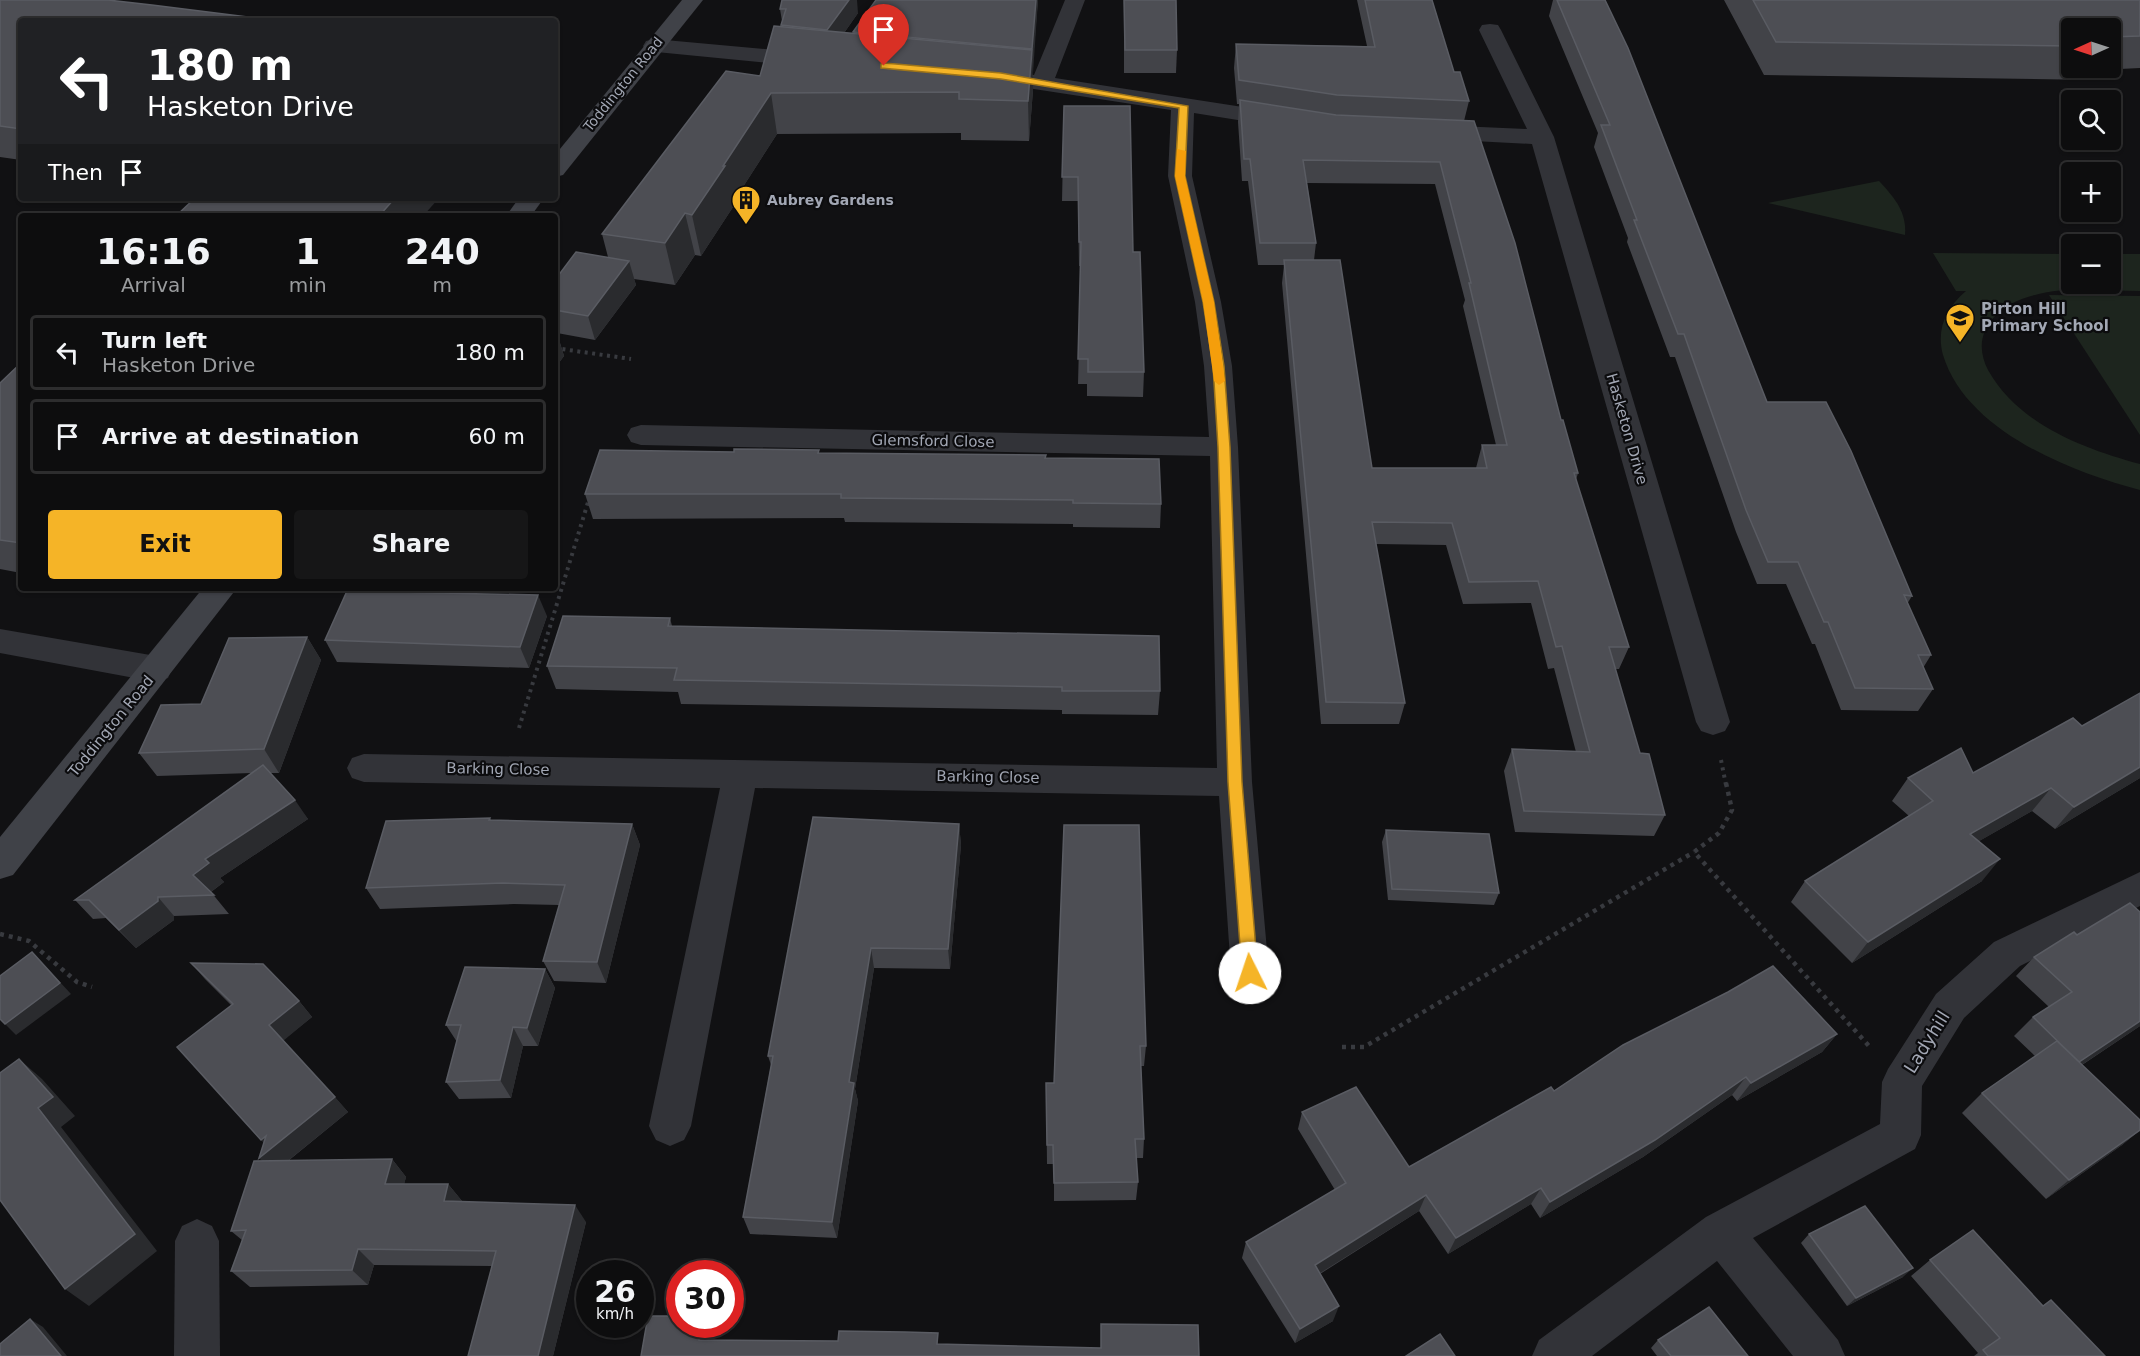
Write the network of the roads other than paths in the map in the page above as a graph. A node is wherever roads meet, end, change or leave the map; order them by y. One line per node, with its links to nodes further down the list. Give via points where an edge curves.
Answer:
1 (693, 0): 4 (main road, Toddington Road)
2 (1075, 0): 7 (street)
3 (1490, 30): 11 (street, Hasketon Drive)
4 (654, 46): 5 (street); 12 (main road, Toddington Road)
5 (826, 61)
6 (966, 73): 7 (street)
7 (1042, 83): 8 (street)
8 (1183, 106): 9 (street); 16 (street, via 1180,176 1208,302)
9 (1299, 123)
10 (1414, 131): 11 (street)
11 (1542, 137): 20 (street, Hasketon Drive)
12 (558, 166)
13 (530, 201): 14 (main road)
14 (520, 213)
15 (641, 435): 16 (street, Glemsford Close)
16 (1224, 447): 23 (street)
17 (219, 591): 19 (main road, Toddington Road)
18 (0, 641): 19 (street)
19 (156, 669): 24 (main road, Toddington Road)
20 (1713, 722)
21 (364, 768): 22 (street, Barking Close)
22 (741, 772): 23 (street, Barking Close); 27 (street)
23 (1235, 782): 26 (street)
24 (0, 864)
25 (2140, 888): 28 (street, Ladyhill, via 2007,954 1950,1006 1902,1082 1900,1135)
26 (1250, 973)
27 (670, 1126)
28 (1721, 1232): 31 (street, Ladyhill); 32 (street)
29 (197, 1241): 30 (street)
30 (196, 1356)
31 (1555, 1356)
32 (1822, 1356)

